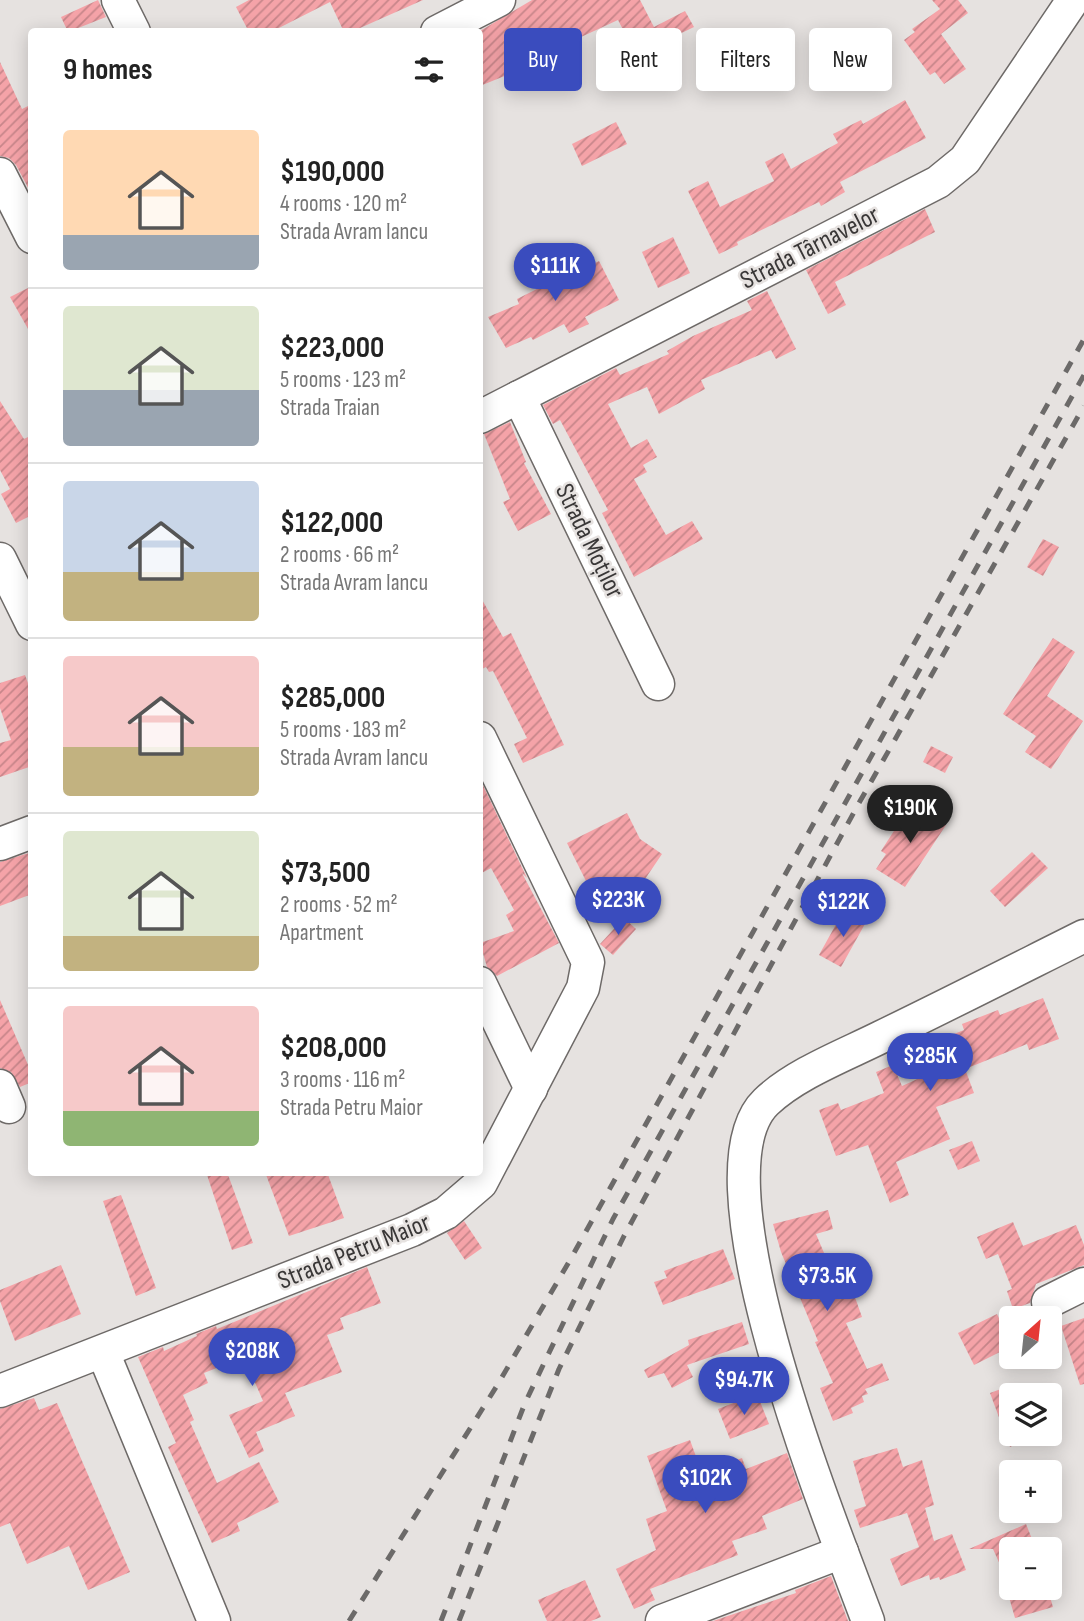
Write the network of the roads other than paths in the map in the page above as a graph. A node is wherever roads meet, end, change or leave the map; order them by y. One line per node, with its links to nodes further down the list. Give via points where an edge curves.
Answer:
1 (118, 0): 4 (street)
2 (499, 0): 5 (street)
3 (1073, 0): 8 (street, Strada Târnavelor, via 965,160 938,182)
4 (132, 28)
5 (445, 28)
6 (0, 174): 7 (street)
7 (28, 229)
8 (519, 397): 9 (street, Strada Târnavelor); 12 (street, Strada Moților)
9 (483, 415)
10 (0, 559): 11 (street)
11 (28, 616)
12 (658, 684)
13 (483, 744): 18 (street, Strada Petru Maior, via 588,962 583,988)
14 (28, 834): 15 (street)
15 (0, 844)
16 (1084, 936): 23 (street, via 812,1072 766,1102 751,1124 744,1144 746,1224 761,1307)
17 (483, 989): 18 (street)
18 (531, 1089): 21 (street, Strada Petru Maior, via 481,1183 446,1213)
19 (1084, 1284): 20 (street)
20 (1048, 1302)
21 (103, 1352): 22 (street, Strada Petru Maior); 24 (street)
22 (0, 1391)
23 (842, 1552): 25 (street); 26 (street)
24 (214, 1621)
25 (662, 1621)
26 (868, 1621)

